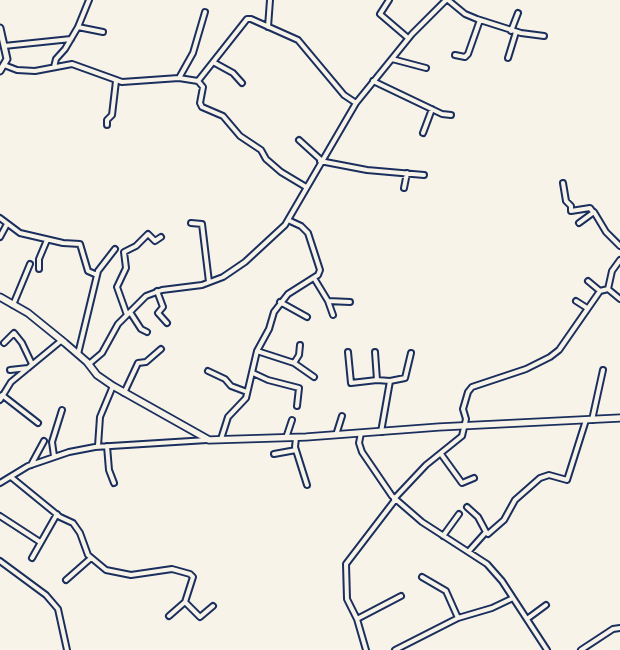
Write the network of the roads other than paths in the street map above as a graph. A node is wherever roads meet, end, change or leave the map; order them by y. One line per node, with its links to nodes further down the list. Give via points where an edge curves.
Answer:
1 (89, 0): 8 (street)
2 (270, 0): 9 (street)
3 (389, 0): 15 (street, via 380,14)
4 (447, 0): 7 (street, via 465,14); 15 (street)
5 (205, 12): 25 (street, via 193,53)
6 (518, 13): 11 (street)
7 (480, 20): 11 (street); 17 (street, via 467,56)
8 (78, 27): 12 (street); 14 (street)
9 (268, 27): 20 (street, via 247,19); 30 (street, via 298,40 344,95)
10 (0, 28): 16 (street)
11 (514, 31): 13 (street); 18 (street)
12 (103, 32)
13 (544, 36)
14 (71, 38): 16 (street); 22 (street)
15 (408, 38): 19 (street)
16 (3, 49): 21 (street, via 7,59)
17 (455, 55)
18 (508, 58)
19 (392, 59): 23 (street); 28 (street)
20 (213, 62): 27 (street); 29 (street, via 233,72)
21 (4, 65): 22 (street, via 24,71); 24 (street)
22 (54, 67): 26 (street, via 79,65)
23 (426, 68)
24 (0, 71)
25 (179, 78): 26 (street); 27 (street)
26 (116, 81): 33 (street, via 112,115)
27 (198, 81): 40 (street, via 203,85 202,107 223,116 240,136 261,150 289,178)
28 (373, 81): 30 (street); 31 (street)
29 (242, 83)
30 (356, 103): 36 (street)
31 (432, 109): 32 (street); 34 (street)
32 (451, 115)
33 (107, 126)
34 (424, 133)
35 (299, 140): 36 (street)
36 (320, 161): 37 (street); 40 (street)
37 (407, 173): 38 (street); 41 (street)
38 (424, 175)
39 (564, 184): 42 (street, via 571,211 590,208)
40 (306, 186): 44 (street)
41 (404, 188)
42 (593, 212): 46 (street); 51 (street)
43 (0, 218): 47 (street)
44 (288, 220): 57 (street, via 305,228 310,236 320,270); 59 (street, via 237,269)
45 (191, 223): 59 (street, via 202,224)
46 (579, 223)
47 (7, 224): 48 (street); 50 (street, via 20,233)
48 (0, 237)
49 (161, 237): 71 (street, via 155,241 148,234 124,252 126,268 117,287)
50 (47, 240): 55 (street); 56 (street, via 80,244 88,271)
51 (620, 246)
52 (115, 249): 56 (street)
53 (620, 260): 60 (street, via 612,271)
54 (30, 264): 69 (street)
55 (38, 269)
56 (97, 275): 84 (street)
57 (314, 278): 65 (street); 66 (street)
58 (588, 280): 62 (street)
59 (209, 282): 61 (street)
60 (608, 288): 62 (street); 64 (street)
61 (157, 291): 71 (street, via 146,296); 74 (street, via 163,306 158,313)
62 (600, 291): 70 (street)
63 (0, 297): 69 (main road)
64 (620, 299)
65 (328, 301): 67 (street); 72 (street)
66 (280, 302): 73 (street); 80 (street)
67 (350, 302)
68 (576, 302): 70 (street)
69 (14, 305): 76 (main road)
70 (587, 308): 107 (street, via 559,350 550,357 526,369 472,387 463,410)
71 (128, 313): 75 (street); 87 (street, via 102,353)
72 (333, 315)
73 (308, 317)
74 (167, 323)
75 (147, 332)
76 (62, 340): 84 (main road); 86 (street)
77 (4, 343): 86 (street, via 14,333)
78 (300, 345): 85 (street)
79 (161, 349): 98 (street, via 146,362 138,363)
80 (257, 351): 85 (street); 92 (street)
81 (348, 352): 94 (street, via 351,383)
82 (375, 352): 94 (street)
83 (411, 353): 95 (street, via 405,378)
84 (78, 354): 87 (main road)
85 (294, 363): 93 (street)
86 (32, 364): 88 (street)
87 (89, 364): 96 (main road)
88 (28, 368): 89 (street); 99 (street, via 11,382)
89 (10, 370)
90 (603, 370): 105 (street)
91 (208, 371): 97 (street)
92 (253, 373): 97 (street); 100 (street, via 298,388)
93 (314, 377)
94 (377, 380): 95 (street)
95 (390, 381): 108 (street)
96 (113, 386): 98 (main road); 116 (street, via 100,417)
97 (247, 392): 113 (street, via 244,401 227,419)
98 (124, 393): 114 (main road)
99 (1, 398): 106 (street)
100 (296, 406)
101 (62, 410): 121 (street, via 52,442)
102 (342, 416): 110 (street)
103 (620, 418): 105 (main road)
104 (292, 420): 111 (street)
105 (589, 420): 107 (main road); 133 (street, via 567,480 549,475 540,478 515,500 504,520 488,534)
106 (38, 423)
107 (465, 426): 108 (main road); 120 (street, via 462,436)
108 (381, 432): 109 (main road)
109 (361, 434): 110 (main road); 128 (street, via 362,452)
110 (336, 435): 112 (main road)
111 (286, 438): 112 (main road); 113 (main road)
112 (296, 438): 118 (street)
113 (221, 439): 114 (main road)
114 (209, 440): 117 (street)
115 (44, 441): 122 (street)
116 (98, 446): 117 (street); 121 (street)
117 (107, 446): 126 (street)
118 (296, 450): 119 (street); 127 (street)
119 (274, 454)
120 (441, 454): 124 (street, via 462,483); 128 (street, via 410,481)
121 (54, 456): 122 (street)
122 (31, 465): 123 (street)
123 (10, 477): 125 (street); 130 (street)
124 (474, 478)
125 (0, 483)
126 (114, 483)
127 (307, 485)
128 (395, 500): 134 (street); 149 (street, via 346,564 347,599)
129 (466, 507): 133 (street, via 478,516)
130 (57, 514): 135 (street); 138 (street, via 80,533)
131 (459, 514): 134 (street)
132 (0, 516): 135 (street)
133 (486, 532): 136 (street)
134 (443, 536): 136 (street)
135 (40, 542): 137 (street)
136 (469, 551): 143 (street, via 487,564)
137 (32, 558)
138 (91, 558): 141 (street); 144 (street, via 106,570 130,574 172,569 190,574 193,577)
139 (0, 560): 152 (street, via 55,605 61,617)
140 (422, 577): 148 (street, via 446,591)
141 (66, 580)
142 (401, 596): 149 (street)
143 (513, 598): 148 (street); 150 (street)
144 (185, 602): 146 (street, via 200,617); 147 (street)
145 (546, 605): 150 (street)
146 (213, 606)
147 (169, 616)
148 (458, 618): 154 (street)
149 (357, 619): 153 (street)
150 (528, 619): 155 (street)
151 (620, 628): 156 (street)
152 (67, 650)
153 (366, 650)
154 (395, 650)
155 (546, 650)
156 (581, 650)

